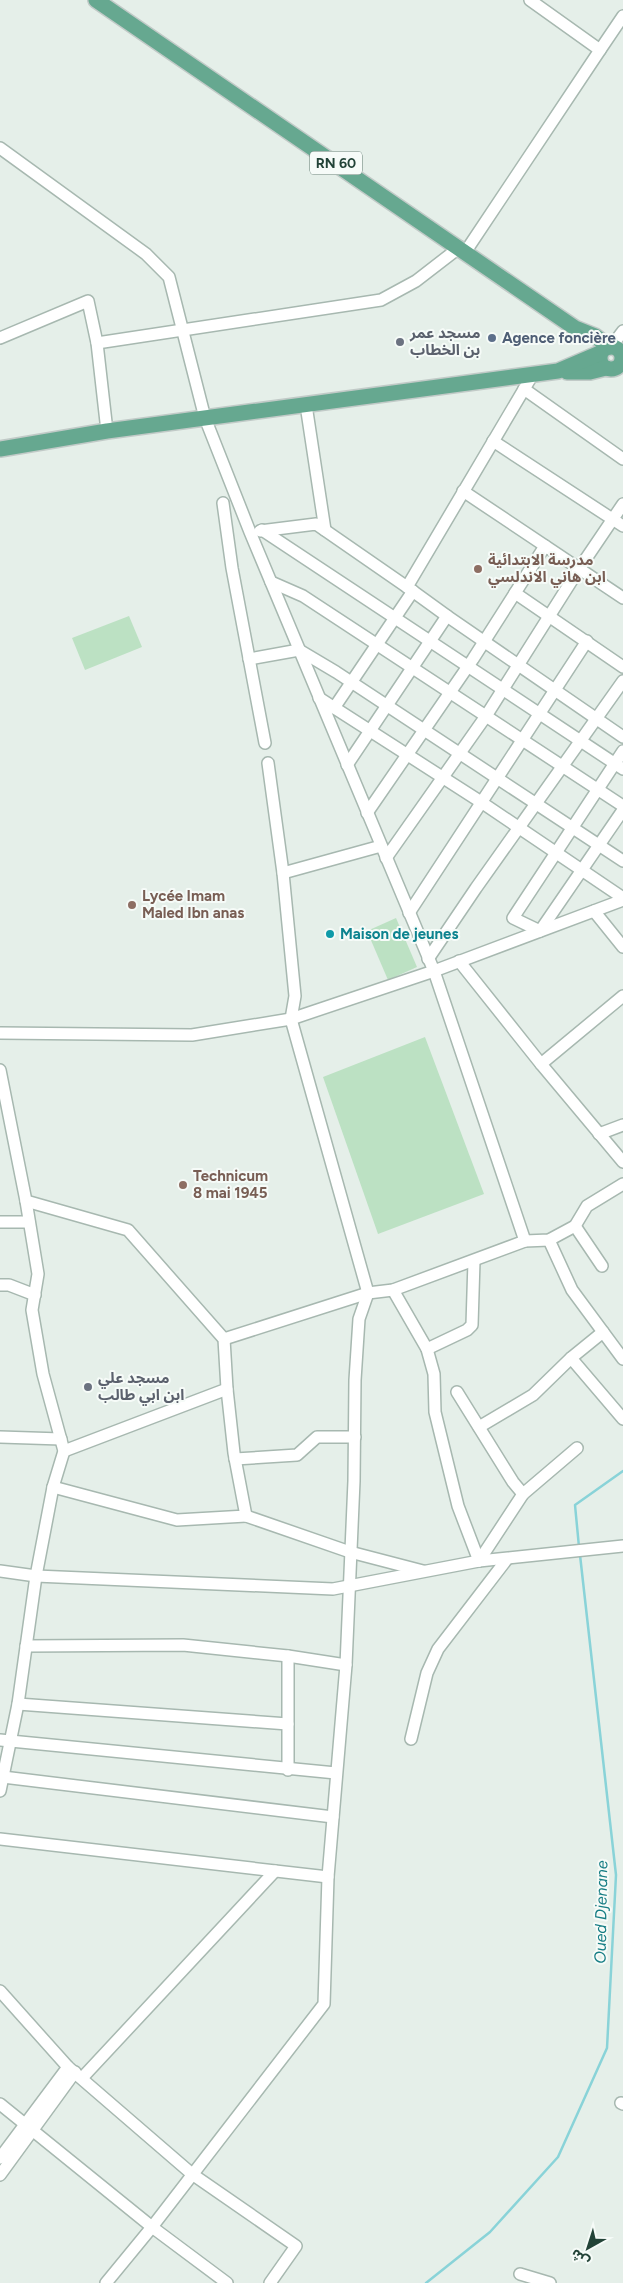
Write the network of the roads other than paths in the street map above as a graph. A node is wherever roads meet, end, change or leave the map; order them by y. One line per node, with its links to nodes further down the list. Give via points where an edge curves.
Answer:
1 (96, 0): 6 (main road, RN 60)
2 (530, 0): 4 (street)
3 (623, 16): 4 (street)
4 (600, 50): 6 (street)
5 (0, 148): 7 (street, via 146,254 169,277)
6 (463, 249): 7 (street, via 381,300); 11 (main road, RN 60, via 575,328 595,336)
7 (181, 332): 10 (street); 15 (street)
8 (623, 332): 11 (street)
9 (0, 338): 10 (street, via 88,301)
10 (96, 343): 16 (street)
11 (612, 359): 12 (main road, via 582,372)
12 (533, 374): 13 (street); 14 (main road)
13 (524, 389): 17 (street); 19 (street)
14 (306, 405): 15 (main road); 26 (street)
15 (205, 418): 16 (main road); 27 (street)
16 (107, 431): 18 (main road)
17 (493, 440): 20 (street); 23 (street)
18 (0, 447)
19 (623, 459)
20 (463, 491): 28 (street); 31 (street)
21 (223, 503): 42 (street)
22 (623, 504): 23 (street)
23 (612, 518): 24 (street); 29 (street)
24 (623, 526)
25 (262, 530): 26 (street, via 316,524); 27 (street); 36 (street)
26 (325, 530): 31 (street)
27 (250, 532): 30 (street)
28 (545, 546): 29 (street); 32 (street)
29 (579, 569): 33 (street); 35 (street)
30 (271, 582): 40 (street, via 303,596); 41 (street)
31 (410, 589): 34 (street); 36 (street)
32 (515, 593): 35 (street); 38 (street)
33 (623, 597)
34 (447, 616): 37 (street); 38 (street)
35 (550, 616): 39 (street); 43 (street)
36 (394, 617): 37 (street); 40 (street)
37 (430, 641): 44 (street); 46 (street)
38 (484, 641): 43 (street); 44 (street)
39 (587, 641): 45 (street); 50 (street)
40 (376, 645): 46 (street); 48 (street)
41 (299, 650): 42 (street); 48 (street); 52 (street)
42 (249, 659): 63 (street)
43 (518, 665): 49 (street); 50 (street)
44 (468, 666): 49 (street); 51 (street)
45 (623, 667)
46 (412, 669): 51 (street); 53 (street)
47 (623, 681): 57 (street)
48 (351, 682): 53 (street); 54 (street)
49 (503, 690): 55 (street); 56 (street)
50 (555, 690): 55 (street); 57 (street)
51 (449, 693): 56 (street); 58 (street)
52 (320, 698): 54 (street); 68 (street)
53 (387, 706): 58 (street); 59 (street)
54 (334, 708): 59 (street)
55 (540, 714): 61 (street); 62 (street)
56 (486, 716): 61 (street); 65 (street)
57 (595, 718): 60 (street); 62 (street)
58 (424, 730): 65 (street); 66 (street)
59 (370, 731): 66 (street); 68 (street)
60 (623, 737)
61 (522, 740): 69 (street); 72 (street)
62 (580, 742): 69 (street); 70 (street)
63 (265, 743)
64 (623, 752): 70 (street)
65 (460, 754): 71 (street); 72 (street)
66 (407, 755): 71 (street); 78 (street)
67 (268, 763): 87 (street)
68 (347, 765): 78 (street)
69 (563, 766): 73 (street); 75 (street)
70 (619, 767): 73 (street)
71 (443, 778): 74 (street); 84 (street)
72 (497, 778): 74 (street); 75 (street)
73 (598, 789): 76 (street); 80 (street)
74 (481, 802): 79 (street); 90 (street)
75 (536, 804): 79 (street); 80 (street)
76 (623, 806)
77 (623, 810): 81 (street)
78 (368, 813): 82 (street)
79 (520, 828): 83 (street); 93 (street)
80 (572, 828): 81 (street); 83 (street)
81 (599, 845): 85 (street); 86 (street)
82 (381, 846): 84 (street); 87 (street)
83 (555, 851): 86 (street); 91 (street, via 513,918)
84 (386, 858): 90 (street)
85 (623, 861)
86 (582, 869): 88 (street); 91 (street)
87 (283, 873): 97 (street, via 295,996)
88 (623, 899): 89 (street)
89 (594, 911): 91 (street); 92 (street)
90 (409, 913): 93 (street)
91 (540, 931): 94 (street)
92 (623, 947)
93 (428, 959): 95 (street)
94 (459, 961): 95 (street); 99 (street)
95 (434, 971): 97 (street); 110 (street)
96 (623, 996): 99 (street)
97 (291, 1019): 98 (street, via 192,1035); 115 (street)
98 (0, 1033)
99 (542, 1064): 102 (street)
100 (0, 1070): 105 (street)
101 (623, 1125): 102 (street)
102 (599, 1134): 103 (street)
103 (623, 1162)
104 (623, 1184): 108 (street, via 587,1206)
105 (26, 1201): 107 (street); 118 (street, via 128,1230)
106 (0, 1222): 107 (street)
107 (30, 1222): 116 (street, via 38,1274)
108 (575, 1226): 109 (street); 112 (street)
109 (549, 1240): 110 (street); 117 (street, via 572,1290)
110 (525, 1241): 111 (street)
111 (474, 1261): 114 (street); 119 (street, via 472,1325)
112 (602, 1266)
113 (0, 1285): 116 (street)
114 (393, 1290): 115 (street); 119 (street)
115 (368, 1293): 118 (street); 128 (street, via 359,1320)
116 (35, 1294): 129 (street, via 32,1310 43,1374)
117 (603, 1332): 120 (street); 121 (street)
118 (224, 1339): 122 (street)
119 (427, 1349): 138 (street, via 434,1374 435,1412 458,1506)
120 (571, 1358): 124 (street); 126 (street, via 534,1395)
121 (623, 1359)
122 (227, 1390): 129 (street); 131 (street)
123 (457, 1392): 126 (street)
124 (623, 1419)
125 (0, 1427): 127 (street)
126 (479, 1428): 133 (street)
127 (0, 1437): 129 (street)
128 (355, 1437): 131 (street, via 317,1437 297,1455); 136 (street)
129 (62, 1445): 132 (street)
130 (576, 1448): 133 (street)
131 (235, 1458): 134 (street)
132 (52, 1487): 134 (street, via 177,1520); 141 (street)
133 (522, 1494): 138 (street)
134 (246, 1516): 136 (street)
135 (623, 1546): 137 (street)
136 (350, 1552): 140 (street); 142 (street)
137 (507, 1559): 138 (street); 148 (street, via 438,1649 427,1673)
138 (479, 1561): 140 (street)
139 (0, 1570): 141 (street)
140 (426, 1571): 142 (street)
141 (36, 1576): 142 (street); 143 (street)
142 (348, 1586): 145 (street)
143 (26, 1646): 144 (street, via 183,1645); 146 (street)
144 (288, 1656): 145 (street); 147 (street)
145 (346, 1665): 151 (street)
146 (18, 1704): 147 (street); 149 (street)
147 (288, 1724): 150 (street)
148 (411, 1739)
149 (5, 1741): 150 (street); 152 (street)
150 (288, 1770): 151 (street)
151 (336, 1773): 154 (street)
152 (3, 1777): 153 (street); 154 (street)
153 (0, 1791)
154 (333, 1817): 157 (street)
155 (0, 1839): 156 (street)
156 (275, 1871): 157 (street); 159 (street)
157 (328, 1877): 163 (street, via 324,2004)
158 (0, 1991): 159 (street)
159 (75, 2072): 161 (street); 163 (street)
160 (0, 2104): 161 (street)
161 (30, 2127): 162 (street); 164 (street); 165 (street)
162 (0, 2158)
163 (192, 2174): 165 (street); 169 (street, via 296,2246)
164 (0, 2175)
165 (152, 2227): 167 (street); 168 (street)
166 (520, 2274): 170 (street)
167 (106, 2283)
168 (227, 2283)
169 (270, 2283)
170 (550, 2283)

